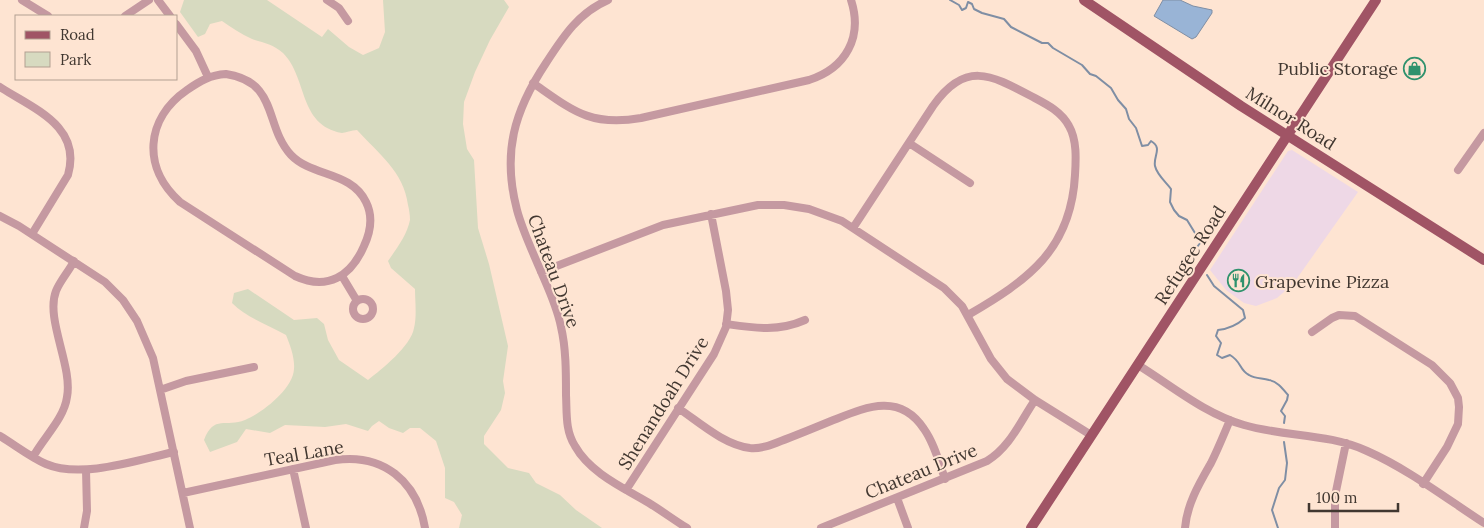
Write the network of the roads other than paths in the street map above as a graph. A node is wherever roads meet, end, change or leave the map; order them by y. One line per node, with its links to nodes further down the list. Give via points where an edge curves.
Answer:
1 (22, 0): 9 (street)
2 (149, 0): 10 (street)
3 (158, 0): 11 (street)
4 (327, 0): 12 (street, via 339,8)
5 (608, 0): 15 (street, Chateau Drive, via 584,14 572,26)
6 (851, 0): 15 (street, via 856,24 849,49 832,69 809,80 615,122 576,112)
7 (1084, 0): 18 (main road, Milnor Road)
8 (1376, 0): 18 (main road, Refugee Road)
9 (46, 15)
10 (126, 15)
11 (169, 15)
12 (348, 21)
13 (178, 27): 14 (street, via 196,51)
14 (208, 77): 29 (street, via 226,74 250,82 263,95 283,143 292,156 306,165 344,179 362,194 369,208 369,233 355,263); 29 (street, via 172,101 156,128 154,160 166,188 180,202 295,276 318,282)
15 (532, 83): 28 (street, Chateau Drive, via 515,124 511,176 517,210)
16 (0, 87): 25 (street, via 53,121 65,134 70,149 68,175)
17 (1484, 133): 20 (street)
18 (1287, 136): 26 (main road, Milnor Road); 35 (main road, Refugee Road)
19 (909, 143): 21 (street); 24 (street); 31 (street, via 943,92 957,81 982,75 998,79 1044,103 1064,119 1072,133 1073,195 1056,243 1022,281)
20 (1458, 170)
21 (970, 183)
22 (710, 214): 24 (street, via 758,205 784,205 826,214); 28 (street, via 647,230); 33 (street, Shenandoah Drive, via 726,291)
23 (0, 216): 25 (street)
24 (853, 228): 31 (street, via 944,288)
25 (32, 234): 27 (street)
26 (1484, 260)
27 (74, 261): 37 (street, via 104,282 131,311 148,344); 45 (street, via 57,289 54,306 68,397)
28 (541, 272): 50 (street, Chateau Drive, via 561,325 566,421 570,438 585,460)
29 (342, 276): 30 (street)
30 (357, 301)
31 (968, 315): 38 (street, via 996,367)
32 (805, 320): 33 (street, via 774,329)
33 (726, 324): 39 (street, Shenandoah Drive, via 714,354)
34 (1312, 332): 49 (street, via 1339,315 1355,316 1432,365 1450,383 1460,407 1458,424)
35 (1138, 365): 40 (street, via 1204,408); 41 (main road, Refugee Road)
36 (254, 367): 37 (street, via 186,381)
37 (160, 390): 44 (street)
38 (1035, 400): 41 (street); 48 (street, Chateau Drive, via 1002,450 987,461)
39 (678, 408): 48 (street, via 728,441 751,448 768,446 864,408 881,405 898,408 914,416 925,429); 50 (street, Shenandoah Drive)
40 (1230, 420): 43 (street, via 1266,430); 62 (street, via 1192,499)
41 (1091, 435): 61 (main road, Refugee Road)
42 (0, 436): 45 (street)
43 (1346, 443): 49 (street, via 1380,457); 63 (street, via 1334,496)
44 (174, 452): 47 (street); 51 (street)
45 (33, 457): 47 (street, via 62,469)
46 (293, 469): 51 (street, Teal Lane); 56 (street); 57 (street, Teal Lane, via 342,459 361,459 378,464 399,477 410,490)
47 (86, 470): 54 (street)
48 (945, 479): 52 (street, Chateau Drive)
49 (1423, 484): 53 (street)
50 (626, 490): 58 (street, Chateau Drive)
51 (183, 493): 55 (street)
52 (897, 498): 59 (street, Chateau Drive); 60 (street)
53 (1484, 523)
54 (84, 528)
55 (190, 528)
56 (306, 528)
57 (425, 528)
58 (687, 528)
59 (821, 528)
60 (908, 528)
61 (1031, 528)
62 (1185, 528)
63 (1335, 528)

